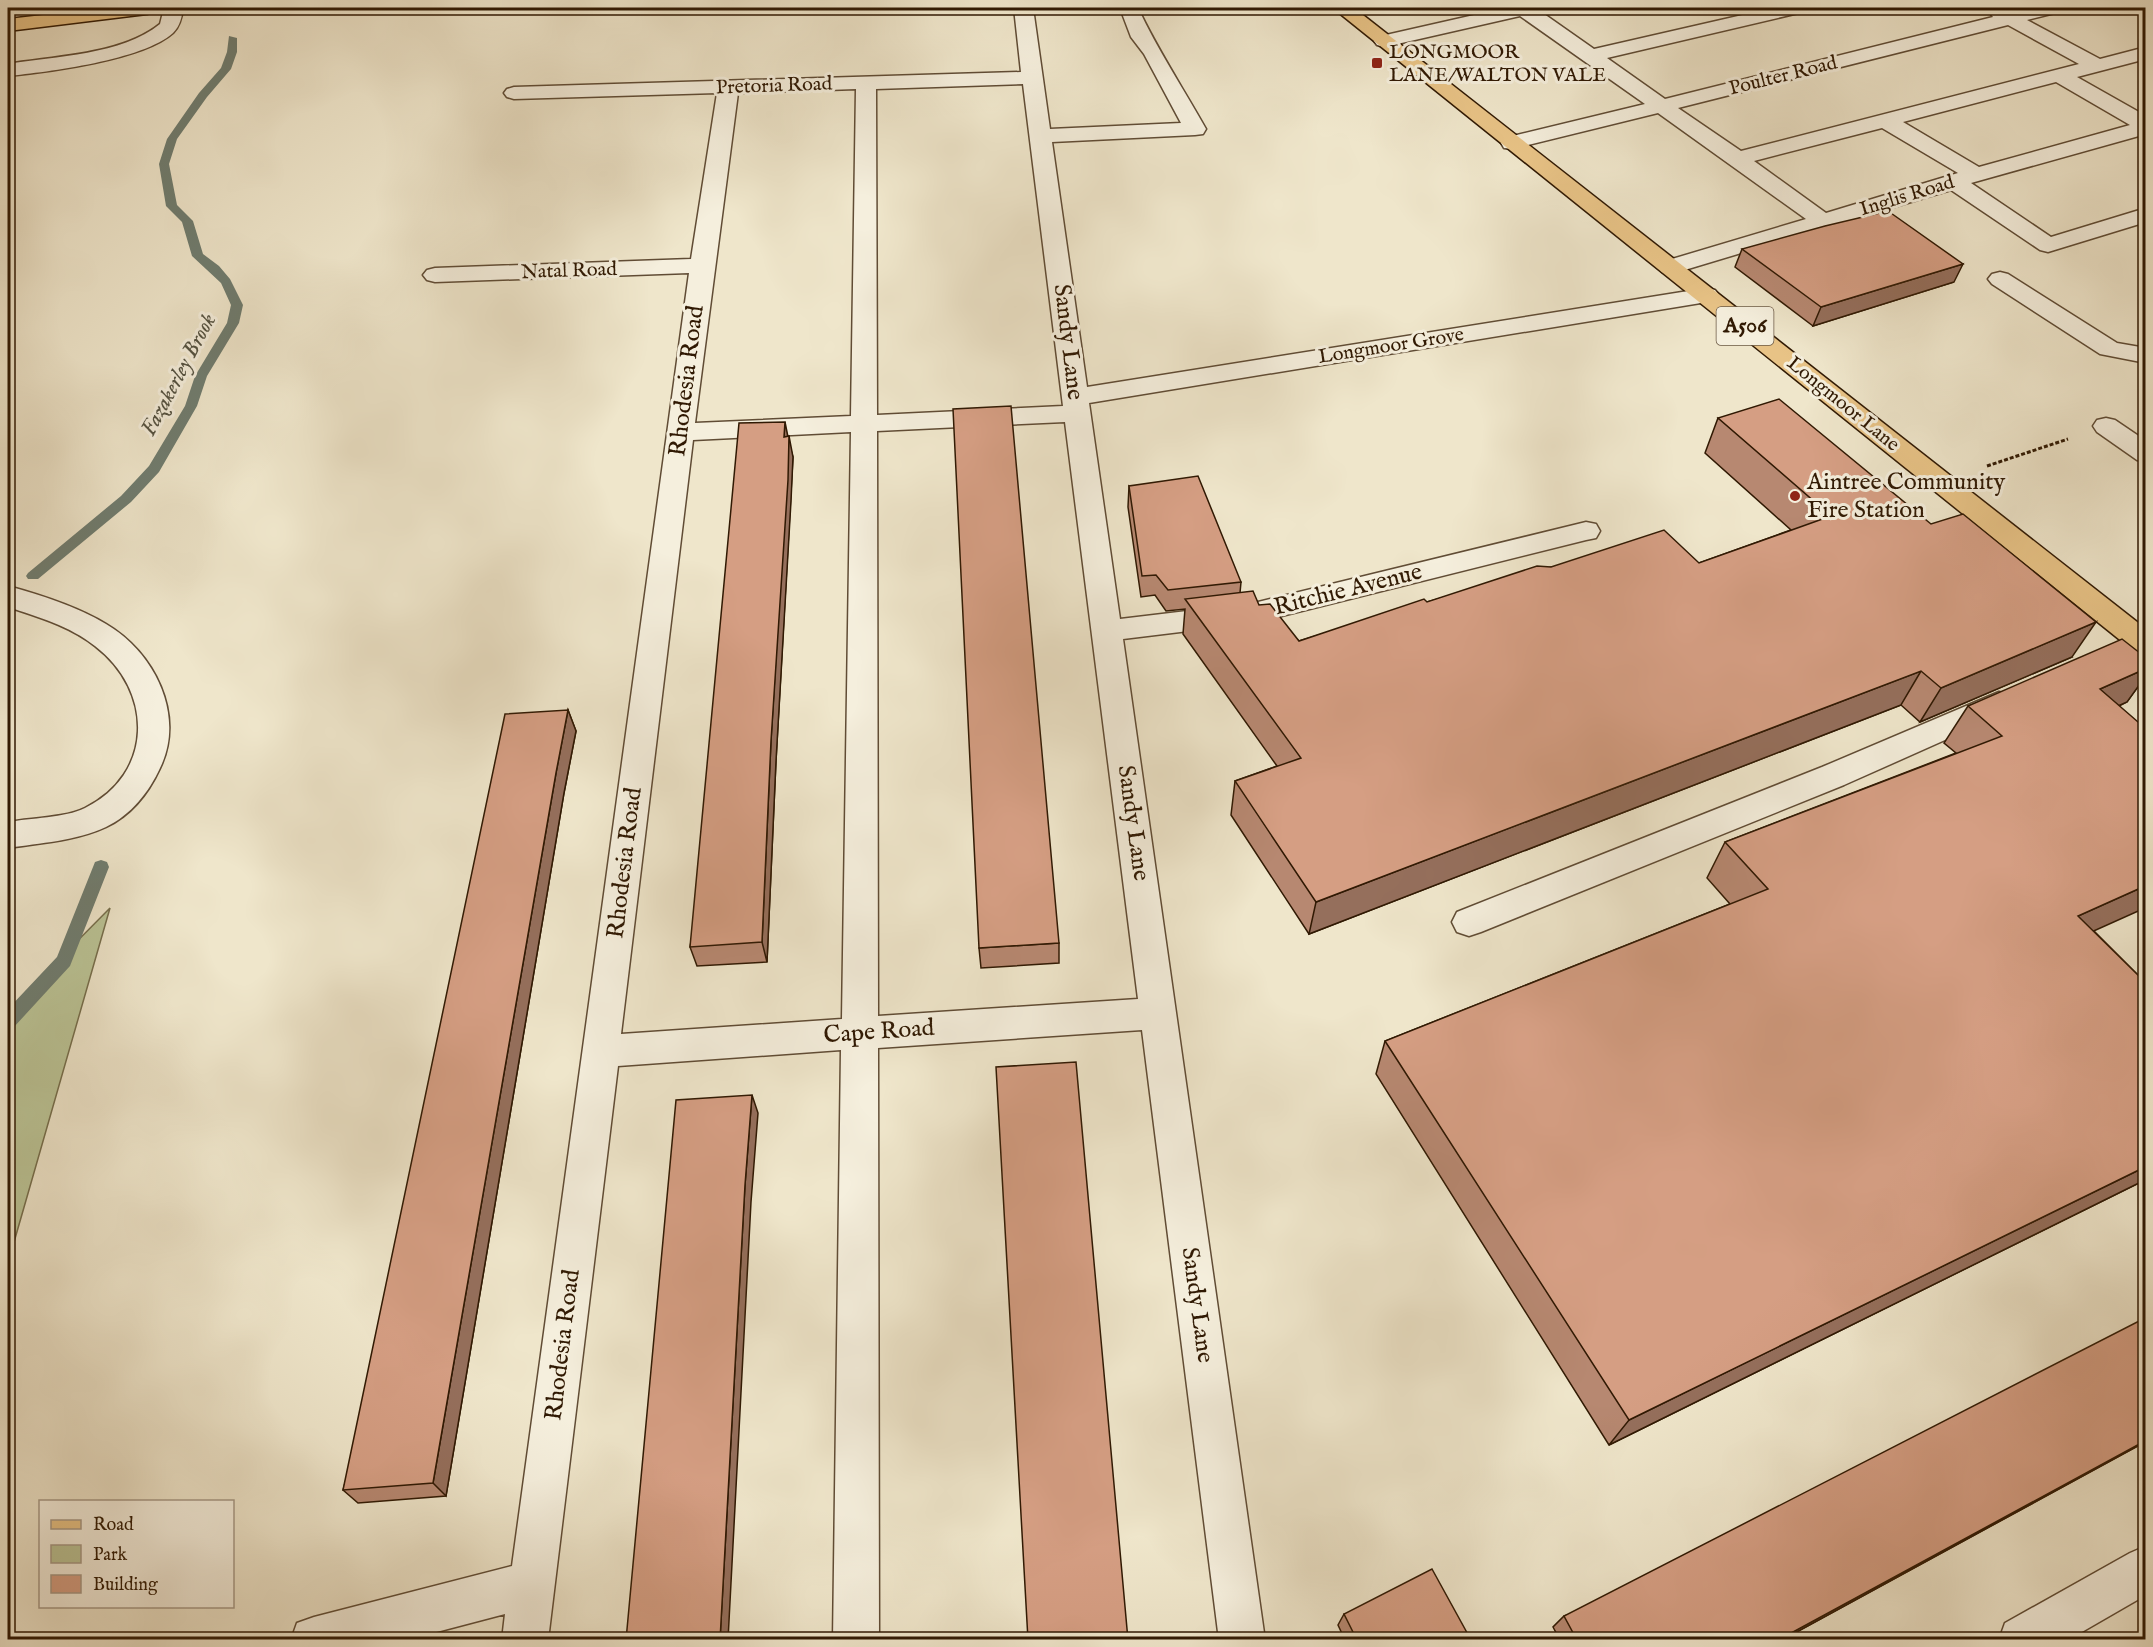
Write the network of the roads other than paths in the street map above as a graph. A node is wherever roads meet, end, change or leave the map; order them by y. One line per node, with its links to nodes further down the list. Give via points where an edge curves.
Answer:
1 (147, 8): 10 (main road)
2 (173, 8): 18 (street, via 170,25 147,41)
3 (1023, 8): 20 (street, Sandy Lane)
4 (1129, 8): 28 (street, via 1195,129)
5 (1343, 8): 14 (main road, Longmoor Lane / A506)
6 (1524, 8): 14 (street); 16 (street)
7 (1796, 8): 16 (street)
8 (1991, 8): 11 (street)
9 (2052, 8): 11 (street, Poulter Road)
10 (122, 11): 12 (main road); 13 (main road)
11 (2011, 18): 17 (street); 24 (street, Poulter Road)
12 (8, 25)
13 (8, 32)
14 (1384, 41): 29 (main road, Longmoor Lane / A506)
15 (2145, 52): 17 (street)
16 (1591, 56): 24 (street)
17 (2096, 65): 19 (street)
18 (8, 70)
19 (2058, 75): 25 (street); 26 (street)
20 (1034, 78): 21 (street, Pretoria Road); 28 (street, Sandy Lane)
21 (866, 83): 22 (street, Pretoria Road); 42 (street)
22 (728, 88): 23 (street, Pretoria Road); 35 (street, Rhodesia Road)
23 (514, 93)
24 (1664, 106): 29 (street, Poulter Road); 31 (street)
25 (1886, 121): 31 (street); 32 (street)
26 (2145, 126): 27 (street, Inglis Road)
27 (2121, 134): 30 (street); 32 (street, Inglis Road)
28 (1041, 136): 41 (street, Sandy Lane)
29 (1512, 143): 36 (main road, Longmoor Lane / A506)
30 (2145, 148)
31 (1737, 159): 34 (street)
32 (1965, 179): 33 (street, via 2048,245); 34 (street, Inglis Road)
33 (2145, 215)
34 (1823, 221): 36 (street, Inglis Road)
35 (702, 266): 37 (street, Natal Road); 44 (street, Rhodesia Road)
36 (1670, 267): 39 (main road, Longmoor Lane / A506)
37 (435, 275)
38 (2000, 279): 40 (street, via 2109,349)
39 (1707, 295): 41 (street, Longmoor Grove); 49 (main road, Longmoor Lane / A506)
40 (2145, 357)
41 (1076, 405): 42 (street, Longmoor Grove); 48 (street, Sandy Lane)
42 (864, 423): 44 (street, Longmoor Grove); 55 (street)
43 (2106, 426): 45 (street)
44 (681, 432): 56 (street, Rhodesia Road)
45 (2145, 454)
46 (1586, 531): 48 (street, Ritchie Avenue, via 1254,613)
47 (8, 596): 52 (street, via 85,626 124,654 149,694 154,746 147,767 132,788 95,818)
48 (1107, 631): 54 (street, Sandy Lane)
49 (2143, 643): 50 (street)
50 (2109, 655)
51 (2024, 692): 53 (street, via 1833,776)
52 (8, 835)
53 (1468, 922)
54 (1158, 1013): 55 (street, Cape Road); 62 (street, Sandy Lane)
55 (860, 1033): 56 (street, Cape Road); 61 (street)
56 (601, 1051): 58 (street, Rhodesia Road)
57 (2145, 1569): 63 (street)
58 (532, 1584): 59 (street); 60 (street, Rhodesia Road)
59 (314, 1640)
60 (525, 1640)
61 (856, 1640)
62 (1242, 1640)
63 (2022, 1640)

